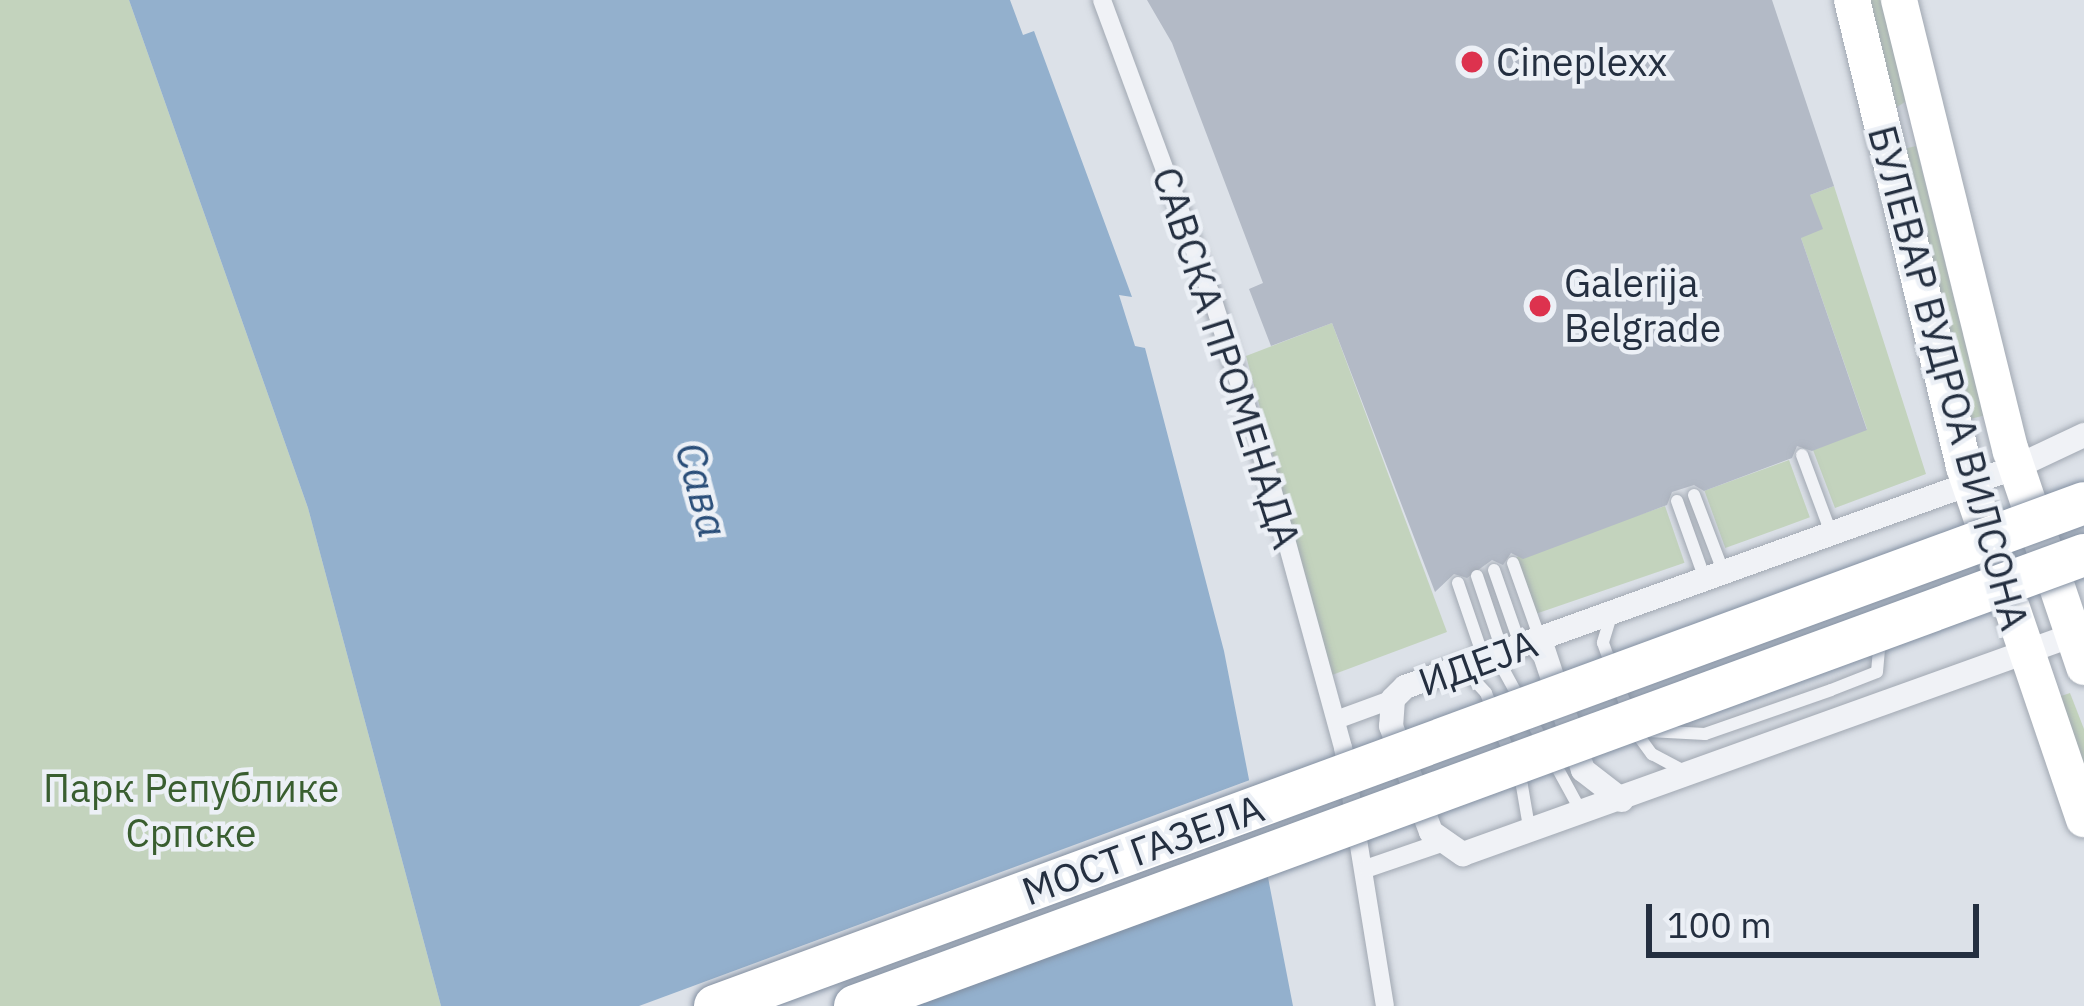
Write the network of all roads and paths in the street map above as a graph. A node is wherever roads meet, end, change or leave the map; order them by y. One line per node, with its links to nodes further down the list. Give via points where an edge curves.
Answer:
1 (1102, 0): 29 (street, САВСКА ПРОМЕНАДА, via 1219,317)
2 (1852, 0): 7 (main road, БУЛЕВАР ВУДРОА ВИЛСОНА)
3 (1899, 0): 6 (main road, БУЛЕВАР ВУДРОА ВИЛСОНА)
4 (2084, 435): 6 (street, ИДЕЈА)
5 (1802, 455): 13 (lane)
6 (2016, 467): 7 (street, ИДЕЈА); 11 (main road, БУЛЕВАР ВУДРОА ВИЛСОНА)
7 (1970, 484): 12 (main road, БУЛЕВАР ВУДРОА ВИЛСОНА); 13 (street, ИДЕЈА)
8 (1694, 495): 18 (lane)
9 (1677, 502): 18 (lane)
10 (2084, 503): 38 (highway, МОСТ ГАЗЕЛА, bridge)
11 (2031, 514): 12 (lane); 24 (main road, БУЛЕВАР ВУДРОА ВИЛСОНА)
12 (1984, 530): 16 (lane); 26 (main road, БУЛЕВАР ВУДРОА ВИЛСОНА)
13 (1831, 534): 18 (street, ИДЕЈА)
14 (2084, 555): 39 (highway, МОСТ ГАЗЕЛА, bridge)
15 (1513, 563): 25 (lane)
16 (1873, 569): 21 (lane); 27 (lane)
17 (1494, 570): 25 (lane)
18 (1715, 576): 22 (street, ИДЕЈА)
19 (1477, 577): 25 (lane)
20 (1458, 584): 25 (lane)
21 (1883, 598)
22 (1611, 615): 25 (street, ИДЕЈА); 27 (lane, via 1603,643)
23 (1882, 617): 30 (lane, via 1877,672 1705,734)
24 (2080, 644): 26 (street)
25 (1501, 654): 28 (street, ИДЕЈА, via 1405,687); 32 (street, via 1583,770); 33 (lane); 35 (lane, via 1486,693 1522,786)
26 (2024, 654): 31 (street); 34 (main road, БУЛЕВАР ВУДРОА ВИЛСОНА)
27 (1611, 668): 30 (lane)
28 (1393, 699): 29 (street); 36 (street, ИДЕЈА, via 1391,726)
29 (1336, 720): 37 (street, САВСКА ПРОМЕНАДА)
30 (1635, 731): 31 (lane, via 1652,754)
31 (1693, 775): 32 (street)
32 (1622, 800): 33 (street)
33 (1583, 815): 35 (street)
34 (2084, 819)
35 (1530, 834): 36 (street, via 1463,854)
36 (1438, 844): 37 (street)
37 (1368, 868): 40 (street, САВСКА ПРОМЕНАДА)
38 (715, 1006)
39 (855, 1006)
40 (1385, 1006)

